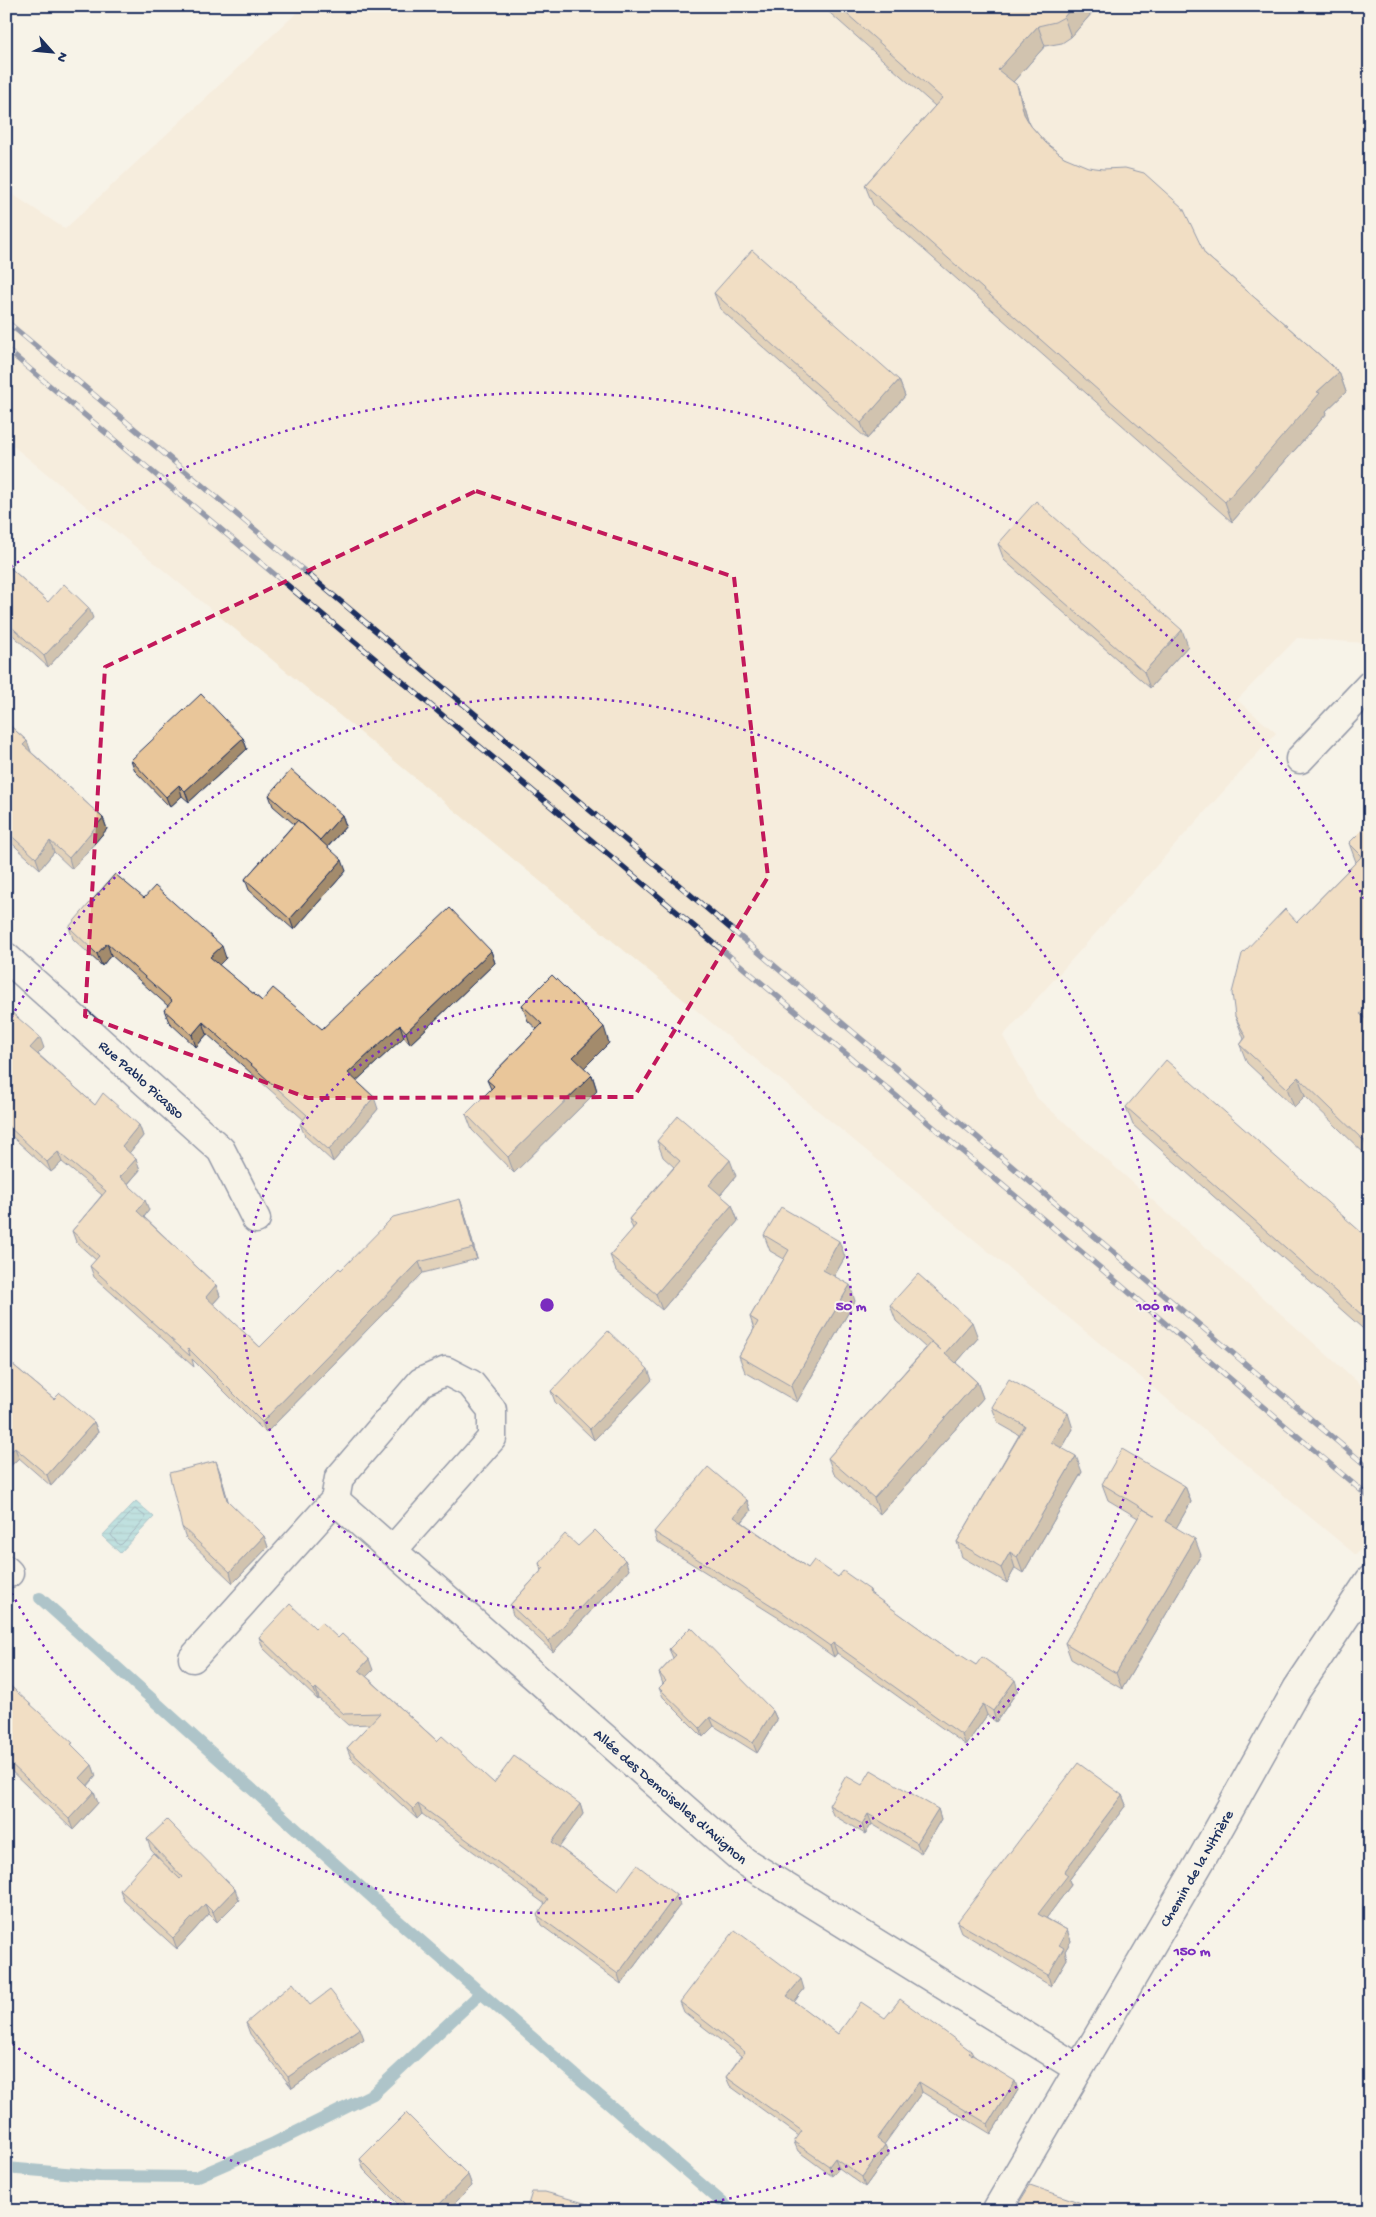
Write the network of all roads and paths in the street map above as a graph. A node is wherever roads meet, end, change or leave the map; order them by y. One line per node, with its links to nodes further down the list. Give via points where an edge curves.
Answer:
1 (1370, 686): 2 (street)
2 (1300, 759)
3 (6, 957): 4 (street, Rue Pablo Picasso, via 221,1150)
4 (256, 1219)
5 (335, 1500): 6 (street, Allée des Demoiselles d'Avignon); 6 (street, via 339,1478 421,1382 446,1371 471,1384 492,1410 492,1438); 8 (street)
6 (392, 1551): 9 (street, Allée des Demoiselles d'Avignon, via 745,1862)
7 (1370, 1580): 9 (street, Chemin de la Nitrière, via 1297,1689)
8 (193, 1658)
9 (1078, 2069): 10 (street, Chemin de la Nitrière)
10 (996, 2211)

